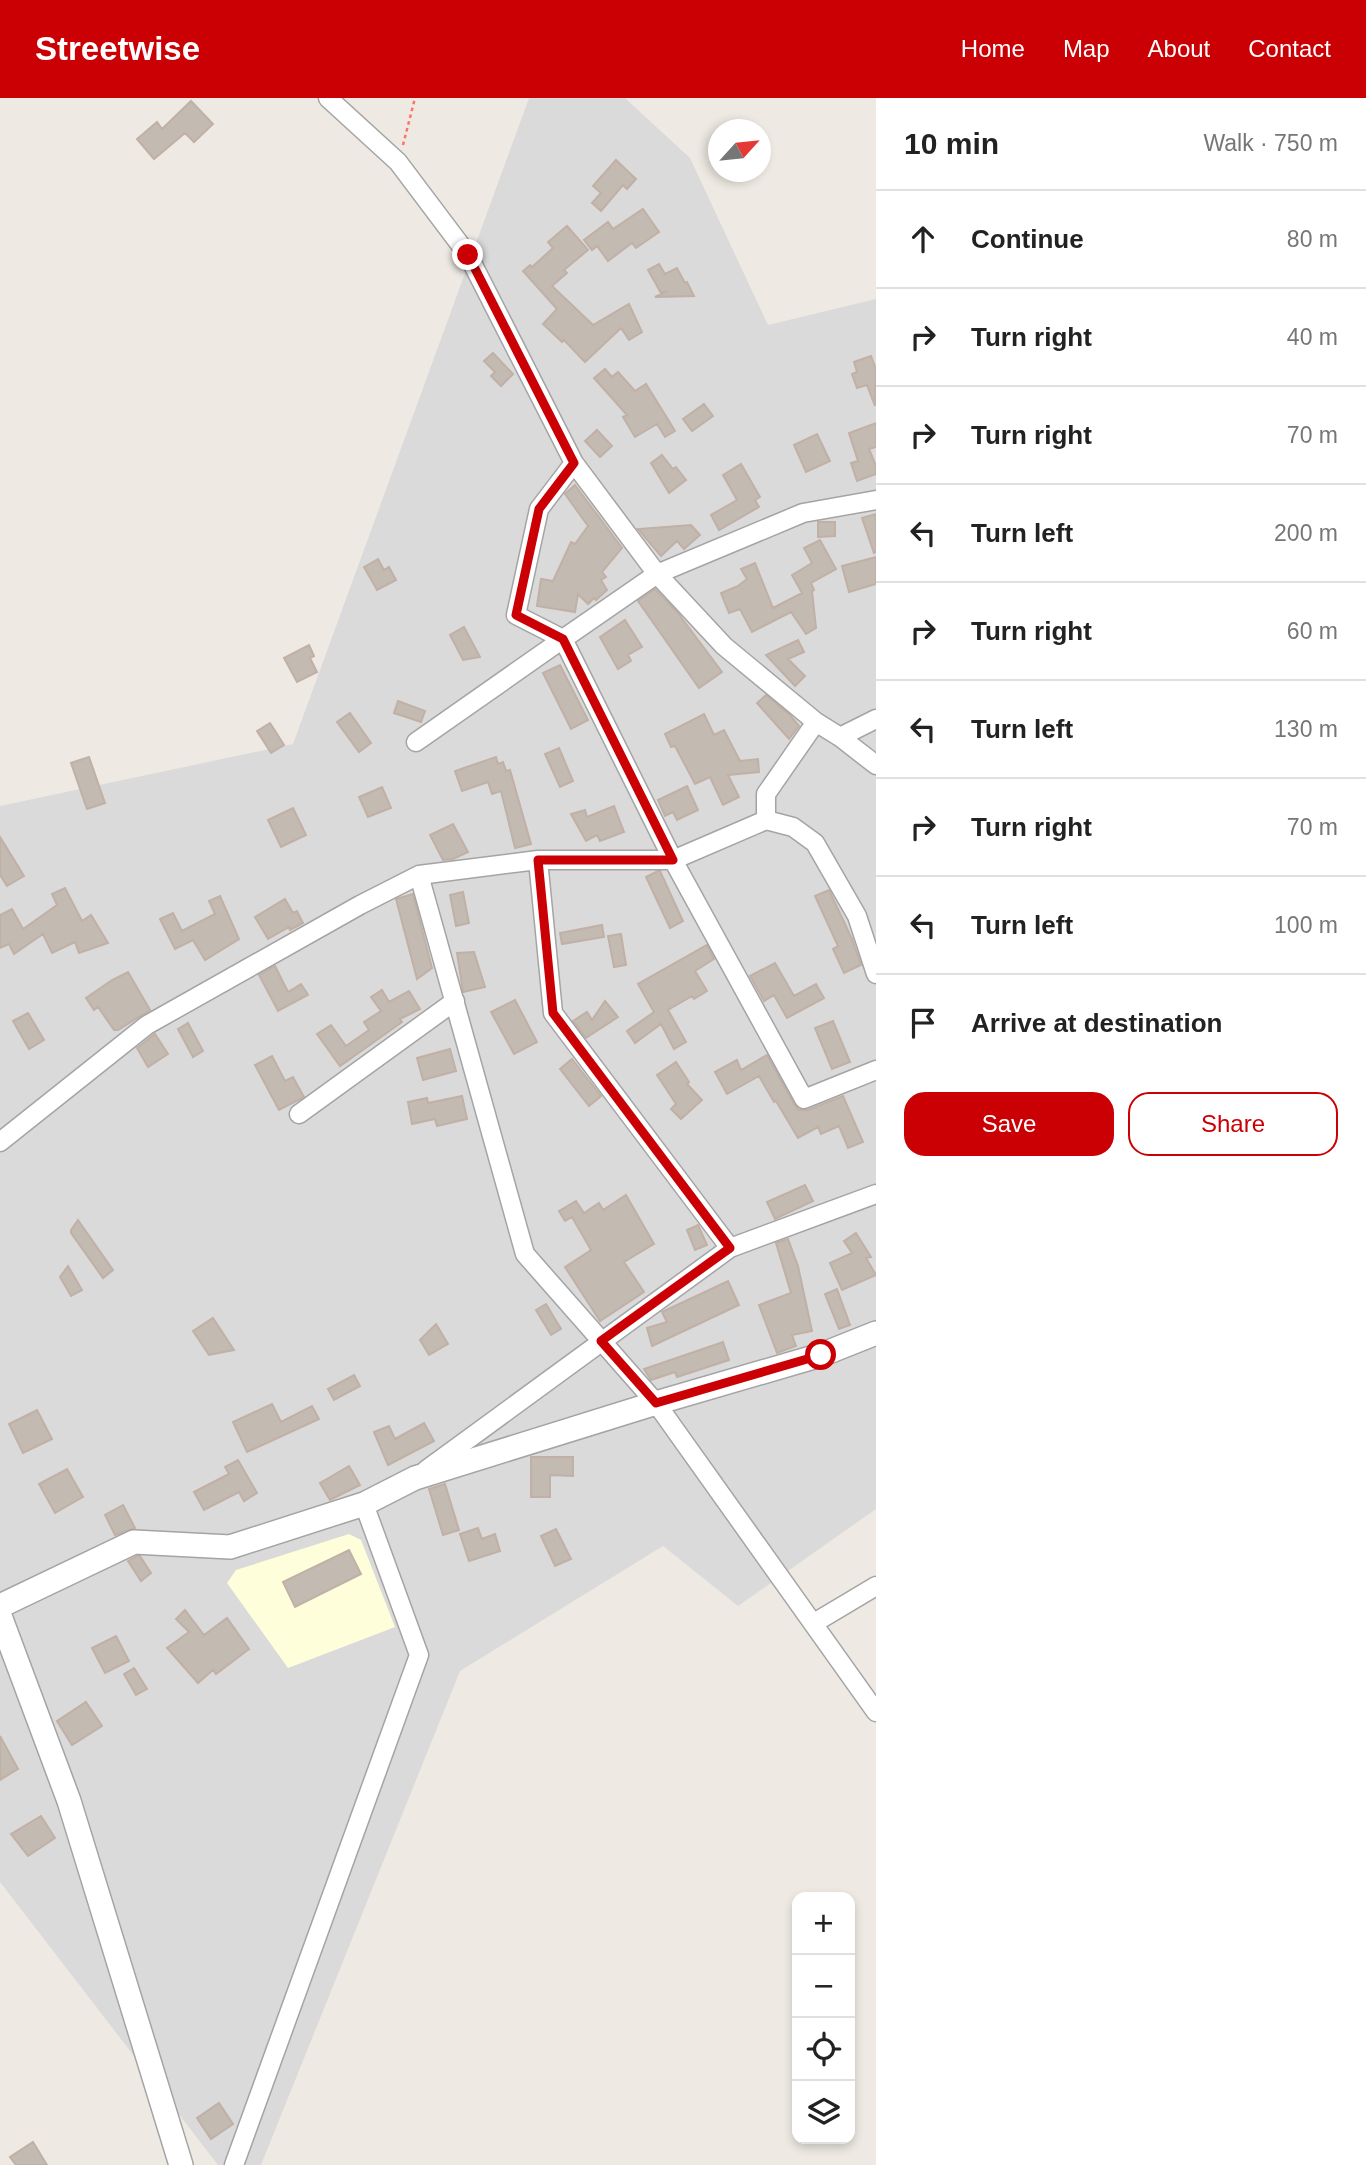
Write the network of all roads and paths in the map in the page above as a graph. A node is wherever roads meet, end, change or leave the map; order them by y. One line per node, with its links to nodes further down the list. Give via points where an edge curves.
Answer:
1 (328, 98): 3 (street)
2 (415, 98): 3 (path)
3 (398, 162): 4 (street, via 468,255)
4 (574, 463): 6 (street); 7 (street, via 539,509 516,615)
5 (876, 500): 6 (street, via 803,513)
6 (657, 575): 7 (street); 9 (street, via 724,646)
7 (563, 639): 11 (street); 15 (street)
8 (876, 719): 10 (street)
9 (816, 722): 10 (street); 13 (street, via 766,794)
10 (840, 737): 12 (street)
11 (416, 742)
12 (876, 765)
13 (766, 820): 15 (street); 17 (street, via 793,827 815,843 857,916)
14 (538, 860): 15 (street); 16 (street); 23 (street, via 553,1013)
15 (673, 860): 19 (street, via 804,1099)
16 (419, 875): 18 (street); 21 (street, via 147,1024)
17 (876, 974)
18 (455, 1001): 20 (street); 25 (street, via 525,1254)
19 (876, 1070)
20 (299, 1114)
21 (0, 1142)
22 (876, 1194): 23 (street)
23 (730, 1248): 25 (street)
24 (876, 1333): 26 (street, via 821,1355)
25 (601, 1341): 26 (street); 27 (street)
26 (656, 1403): 27 (street); 32 (street)
27 (415, 1478): 28 (street)
28 (364, 1504): 30 (street, via 230,1547 134,1542); 35 (street, via 419,1655)
29 (876, 1586): 32 (street)
30 (0, 1606)
31 (0, 1616): 34 (street, via 69,1801)
32 (814, 1623): 33 (street)
33 (876, 1712)
34 (181, 2165)
35 (234, 2165)

